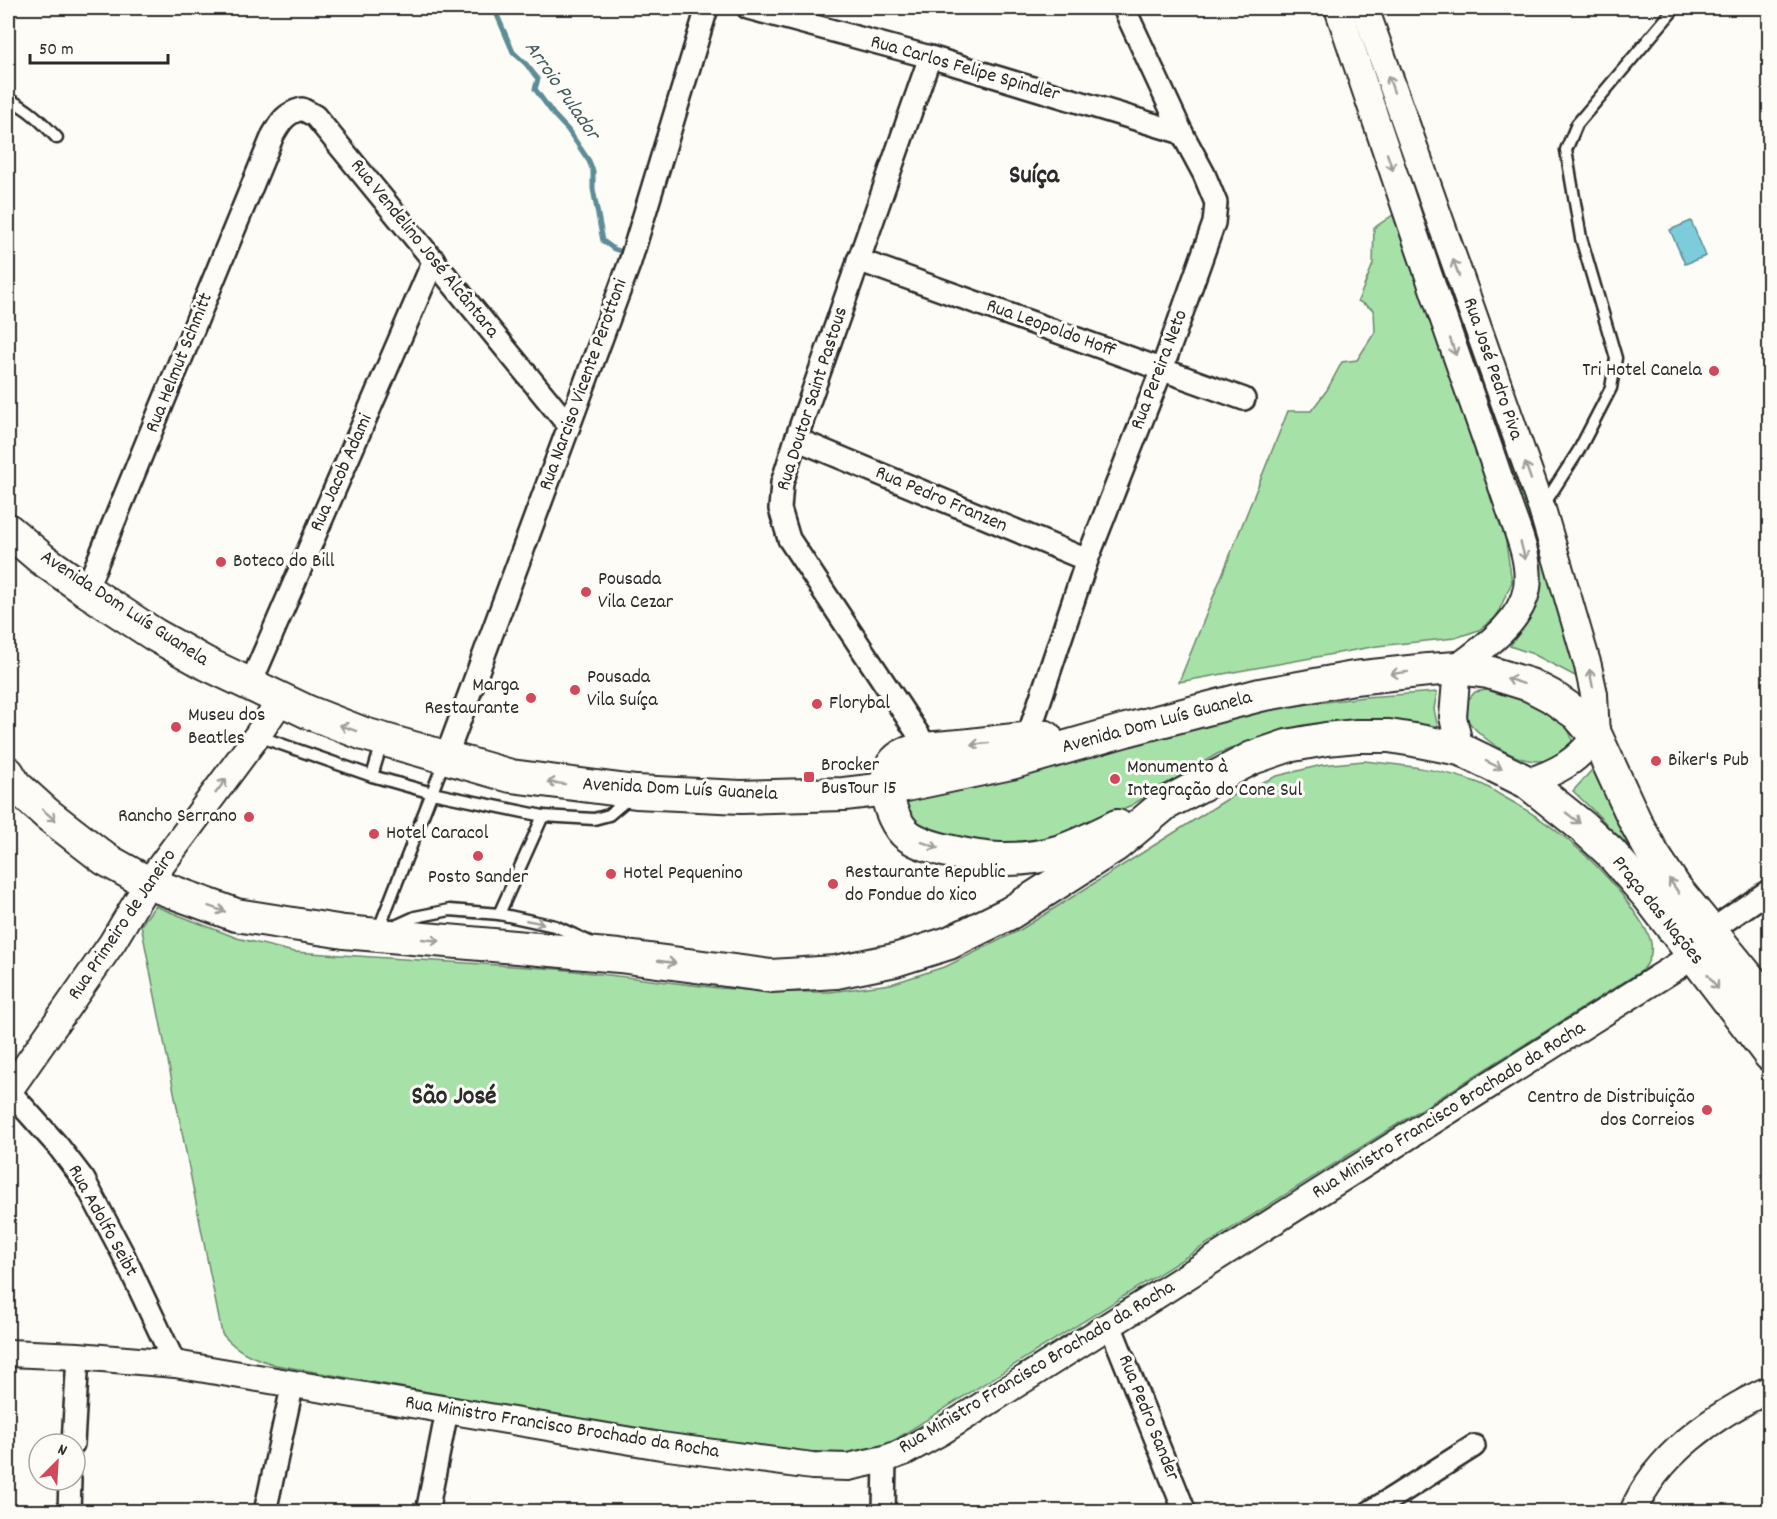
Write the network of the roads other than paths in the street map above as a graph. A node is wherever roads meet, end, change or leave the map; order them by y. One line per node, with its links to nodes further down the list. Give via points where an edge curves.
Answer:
1 (707, 8): 16 (street, Rua Narciso Vicente Perottoni, via 630,262)
2 (748, 8): 7 (street, Rua Carlos Felipe Spindler)
3 (1124, 8): 9 (street, Rua Pereira Neto)
4 (1338, 8): 22 (street, Rua José Pedro Piva, one-way to 22, via 1527,568 1527,589 1508,623)
5 (1365, 8): 18 (street, Rua José Pedro Piva, one-way to 5)
6 (1675, 8): 18 (lane, via 1577,124 1566,150 1581,238 1616,358 1611,388)
7 (930, 57): 9 (street, Rua Carlos Felipe Spindler); 13 (street, Rua Doutor Saint Pastous)
8 (8, 99): 11 (lane, via 39,118)
9 (1182, 133): 14 (street, Rua Pereira Neto, via 1215,203 1214,223)
10 (273, 135): 12 (street, Rua Vendelino José Alcântara, via 289,112 302,109 315,116); 21 (street, Rua Helmut Schmitt)
11 (57, 138)
12 (434, 260): 16 (street, Rua Vendelino José Alcântara); 23 (street, Rua Jacob Adami)
13 (858, 260): 14 (street, Rua Leopoldo Hoff); 17 (street, Rua Doutor Saint Pastous)
14 (1162, 369): 15 (street, Rua Leopoldo Hoff); 20 (street, Rua Pereira Neto)
15 (1244, 399)
16 (569, 426): 32 (street, Rua Narciso Vicente Perottoni)
17 (796, 439): 20 (street, Rua Pedro Franzen); 30 (street, Rua Doutor Saint Pastous, via 780,509 789,538)
18 (1542, 509): 27 (street, Rua José Pedro Piva, one-way to 18, via 1588,666)
19 (8, 530): 21 (main road, Avenida Dom Luís Guanela)
20 (1087, 560): 29 (street, Rua Pereira Neto)
21 (86, 590): 23 (main road, Avenida Dom Luís Guanela, via 155,635)
22 (1457, 668): 25 (main road, Avenida Dom Luís Guanela, one-way to 25, via 1354,678 1260,695); 27 (main road, Avenida Dom Luís Guanela, one-way to 22, via 1577,714 1530,685 1488,672); 31 (street, via 1453,717)
23 (250, 685): 24 (main road, Avenida Dom Luís Guanela)
24 (281, 700): 26 (street, Rua Primeiro de Janeiro); 28 (main road, Avenida Dom Luís Guanela, one-way to 24)
25 (1122, 731): 29 (main road); 36 (main road, Avenida Dom Luís Guanela, via 1011,763)
26 (258, 736): 34 (lane); 41 (street, Rua Primeiro de Janeiro, one-way to 26)
27 (1596, 736): 35 (street, via 1572,762); 45 (main road, Avenida Dom Luís Guanela, one-way to 27, via 1676,889 1636,823)
28 (384, 739): 32 (main road, Avenida Dom Luís Guanela); 34 (lane)
29 (1027, 739): 30 (main road, one-way to 30)
30 (928, 749): 36 (main road, via 906,754 894,763 887,775)
31 (1460, 749): 35 (main road, one-way to 35); 39 (main road, via 1389,736 1357,736 1287,746 1252,759)
32 (446, 757): 37 (main road, Avenida Dom Luís Guanela, one-way to 32, via 511,776); 38 (lane)
33 (8, 773): 41 (main road, one-way to 41, via 15,785 74,836)
34 (372, 776): 38 (lane)
35 (1527, 782): 45 (main road, Praça das Nações, one-way to 45, via 1610,852 1649,897)
36 (887, 789): 37 (main road, Avenida Dom Luís Guanela, via 741,797); 39 (main road, one-way to 39, via 895,822 906,835 960,854 999,859 1040,858 1065,851)
37 (636, 792): 40 (lane, via 609,815 594,819)
38 (432, 793): 40 (lane); 44 (lane)
39 (1166, 804): 46 (main road, one-way to 39, via 771,976 836,972 895,960 949,943 1010,914 1116,845)
40 (543, 816): 43 (lane)
41 (148, 883): 44 (main road, one-way to 44, via 236,915); 49 (street, Rua Primeiro de Janeiro, via 112,943)
42 (1770, 890): 45 (street)
43 (499, 914): 44 (lane, via 450,910 415,917); 46 (lane, one-way to 46, via 555,926)
44 (376, 934): 46 (main road, one-way to 46)
45 (1701, 944): 47 (main road); 48 (main road, Praça das Nações, one-way to 48); 50 (street, Rua Ministro Francisco Brochado da Rocha)
46 (619, 956)
47 (1770, 1004)
48 (1770, 1055)
49 (8, 1092): 53 (street, Rua Adolfo Seibt, via 84,1180)
50 (1110, 1325): 59 (street, Rua Ministro Francisco Brochado da Rocha, via 942,1431); 65 (street, Rua Pedro Sander)
51 (8, 1353): 52 (street, Rua Ministro Francisco Brochado da Rocha)
52 (78, 1356): 53 (street, Rua Ministro Francisco Brochado da Rocha); 57 (street)
53 (175, 1364): 54 (street, Rua Ministro Francisco Brochado da Rocha)
54 (293, 1383): 56 (street, Rua Ministro Francisco Brochado da Rocha); 62 (street)
55 (1770, 1389): 67 (street, via 1715,1419 1668,1458 1650,1480)
56 (447, 1411): 59 (street, Rua Ministro Francisco Brochado da Rocha, via 812,1466 848,1467); 63 (street)
57 (74, 1432)
58 (1474, 1446): 66 (street)
59 (885, 1459): 64 (street)
60 (70, 1492): 61 (street)
61 (69, 1512)
62 (265, 1512)
63 (427, 1512)
64 (884, 1512)
65 (1185, 1512)
66 (1370, 1512)
67 (1633, 1512)

